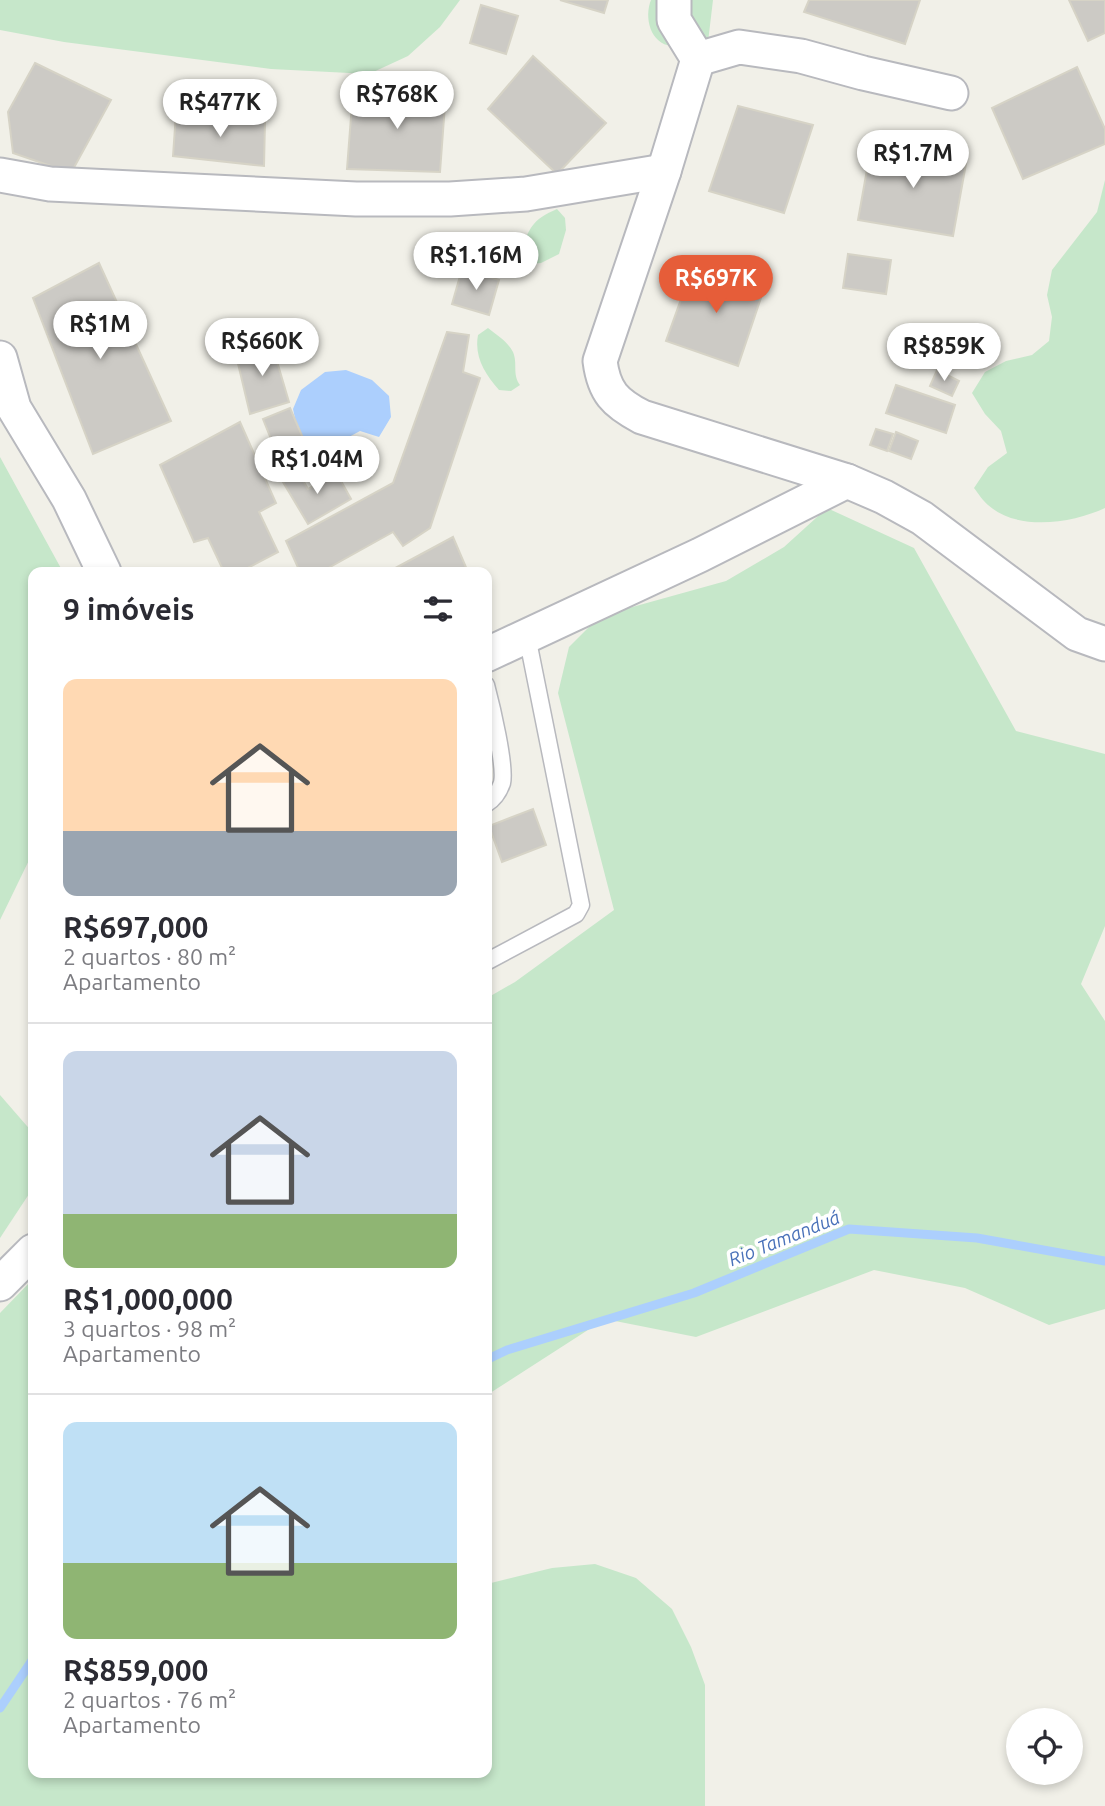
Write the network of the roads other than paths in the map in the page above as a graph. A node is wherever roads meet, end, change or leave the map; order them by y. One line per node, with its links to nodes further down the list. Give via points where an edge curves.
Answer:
1 (674, 0): 2 (street, via 674,20)
2 (698, 60): 3 (street, via 739,47 801,56); 4 (street)
3 (951, 93)
4 (664, 171): 5 (street, via 526,194 450,199 356,199 63,184); 8 (street, via 600,361 612,397 642,417)
5 (0, 175)
6 (0, 358): 7 (street)
7 (7, 410): 9 (street, via 69,499)
8 (847, 481): 10 (street); 11 (street, via 922,518 1077,635)
9 (102, 567)
10 (527, 636): 12 (street); 15 (lane, via 581,905 576,914)
11 (1105, 644)
12 (492, 652)
13 (492, 710): 14 (lane, via 503,780)
14 (492, 801)
15 (492, 959)
16 (28, 1256): 17 (street)
17 (0, 1284)

